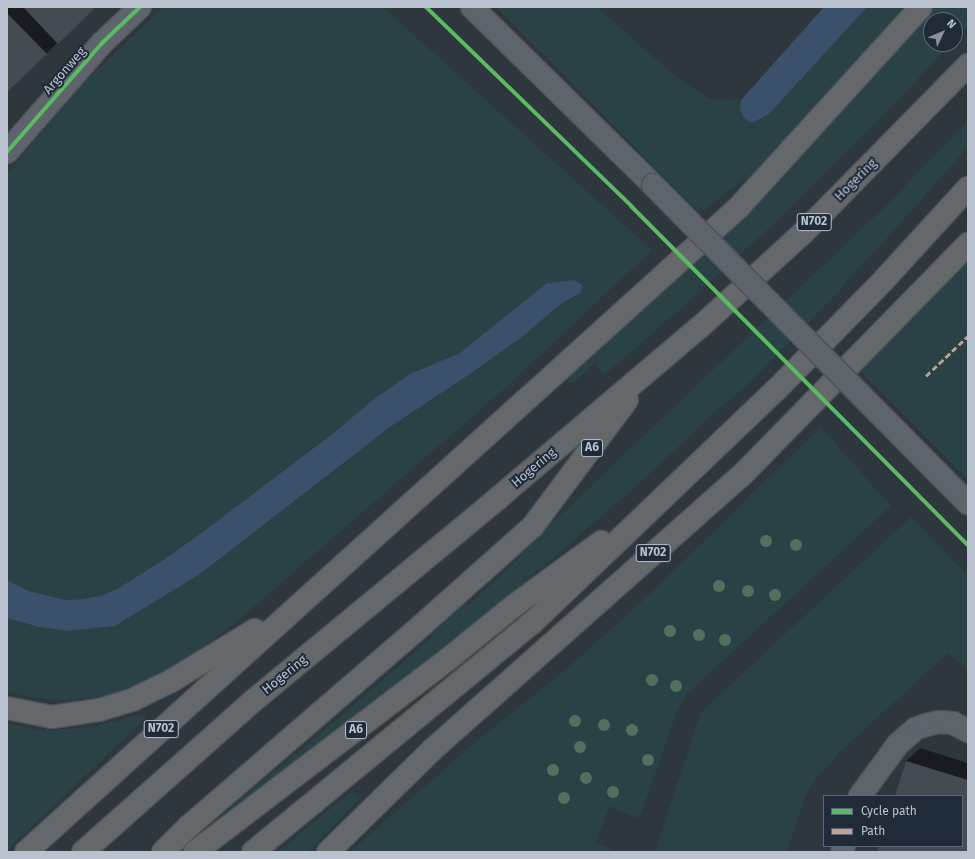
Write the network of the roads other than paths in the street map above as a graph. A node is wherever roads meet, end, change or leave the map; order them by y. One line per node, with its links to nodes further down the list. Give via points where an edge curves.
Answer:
1 (140, 7): 5 (street, Argonweg, via 102,44)
2 (472, 7): 10 (street, bridge)
3 (921, 7): 11 (highway, N702, via 739,207)
4 (968, 65): 8 (highway, Hogering / N702, via 804,232)
5 (7, 152)
6 (968, 188): 9 (highway, N702, via 883,281 777,390)
7 (968, 244): 20 (highway, N702, via 742,476 438,744)
8 (651, 369): 16 (highway, Hogering / N702, via 253,701); 17 (highway, A6, via 533,526 188,827)
9 (672, 490): 18 (highway, A6, via 515,605); 19 (highway, N702, via 532,624)
10 (968, 503)
11 (297, 605): 12 (highway, N702, via 171,680 134,699 99,710 52,717); 15 (highway, N702)
12 (7, 708)
13 (968, 731): 14 (street, via 953,723 939,722 915,729 898,744)
14 (861, 795)
15 (26, 852)
16 (83, 852)
17 (163, 852)
18 (195, 852)
19 (252, 852)
20 (328, 852)

